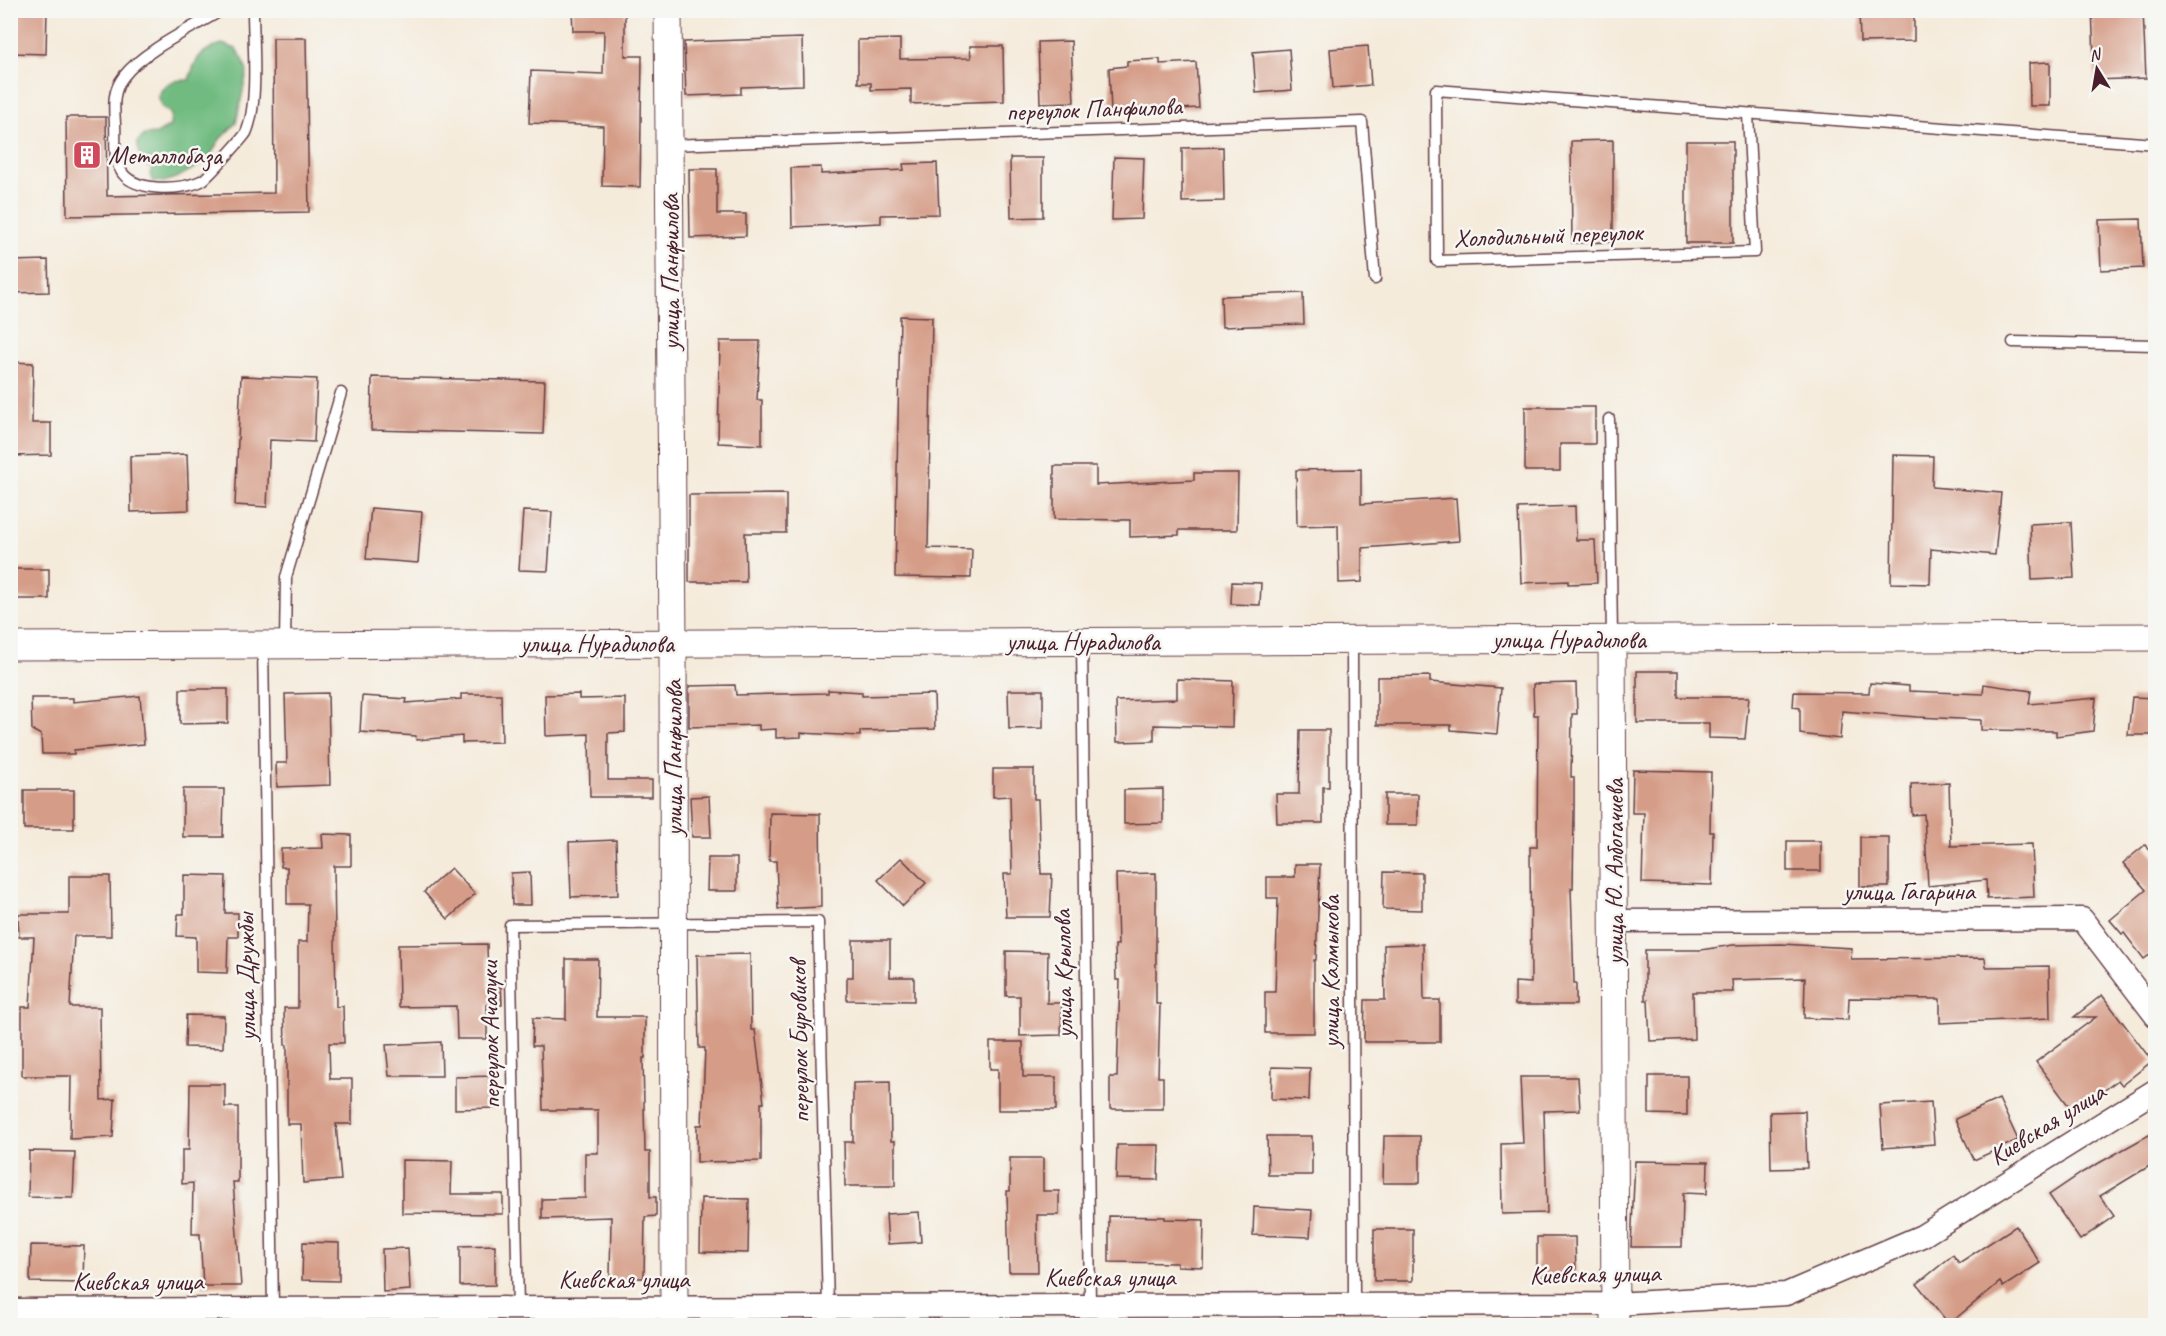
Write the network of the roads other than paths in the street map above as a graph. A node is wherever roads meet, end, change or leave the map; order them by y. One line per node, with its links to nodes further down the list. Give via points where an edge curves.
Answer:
1 (222, 10): 2 (lane, via 145,57 116,87 117,157 120,170 129,180 147,188 177,187 204,180 246,134 253,94)
2 (253, 10)
3 (668, 10): 6 (street, улица Панфилова)
4 (1748, 114): 4 (lane, Холодильный переулок, via 1755,252 1437,261 1436,90); 5 (lane, Холодильный переулок)
5 (2156, 144)
6 (669, 145): 7 (lane, переулок Панфилова, via 1362,122); 16 (street, улица Панфилова)
7 (1374, 279)
8 (2013, 342): 9 (lane)
9 (2156, 345)
10 (341, 393): 17 (lane, улица Дружбы, via 286,577)
11 (1610, 419): 13 (lane, улица Ю. Албогачиева)
12 (2156, 637): 13 (street, улица Нурадилова)
13 (1612, 639): 14 (street, улица Нурадилова); 19 (street, улица Ю. Албогачиева)
14 (1352, 640): 15 (street, улица Нурадилова); 23 (lane, улица Калмыкова)
15 (1082, 641): 16 (street, улица Нурадилова); 24 (lane, улица Крылова)
16 (673, 643): 17 (street, улица Нурадилова); 20 (street, улица Панфилова)
17 (274, 645): 18 (street, улица Нурадилова); 27 (lane, улица Дружбы)
18 (10, 646)
19 (1615, 921): 21 (street, улица Гагарина, via 2082,918); 29 (street, улица Ю. Албогачиева)
20 (674, 922): 25 (lane, переулок Буровиков, via 819,922); 26 (lane, переулок Ачалуки, via 510,925); 30 (street, улица Панфилова)
21 (2156, 1016)
22 (2156, 1090): 29 (street, Киевская улица, via 1922,1236 1786,1294)
23 (1354, 1304): 24 (street, Киевская улица); 29 (street, Киевская улица)
24 (1090, 1306): 25 (street, Киевская улица)
25 (828, 1307): 30 (street, Киевская улица)
26 (518, 1308): 27 (street, Киевская улица); 30 (street, Киевская улица)
27 (273, 1309): 28 (street, Киевская улица)
28 (10, 1310)
29 (1615, 1315)
30 (674, 1316)

